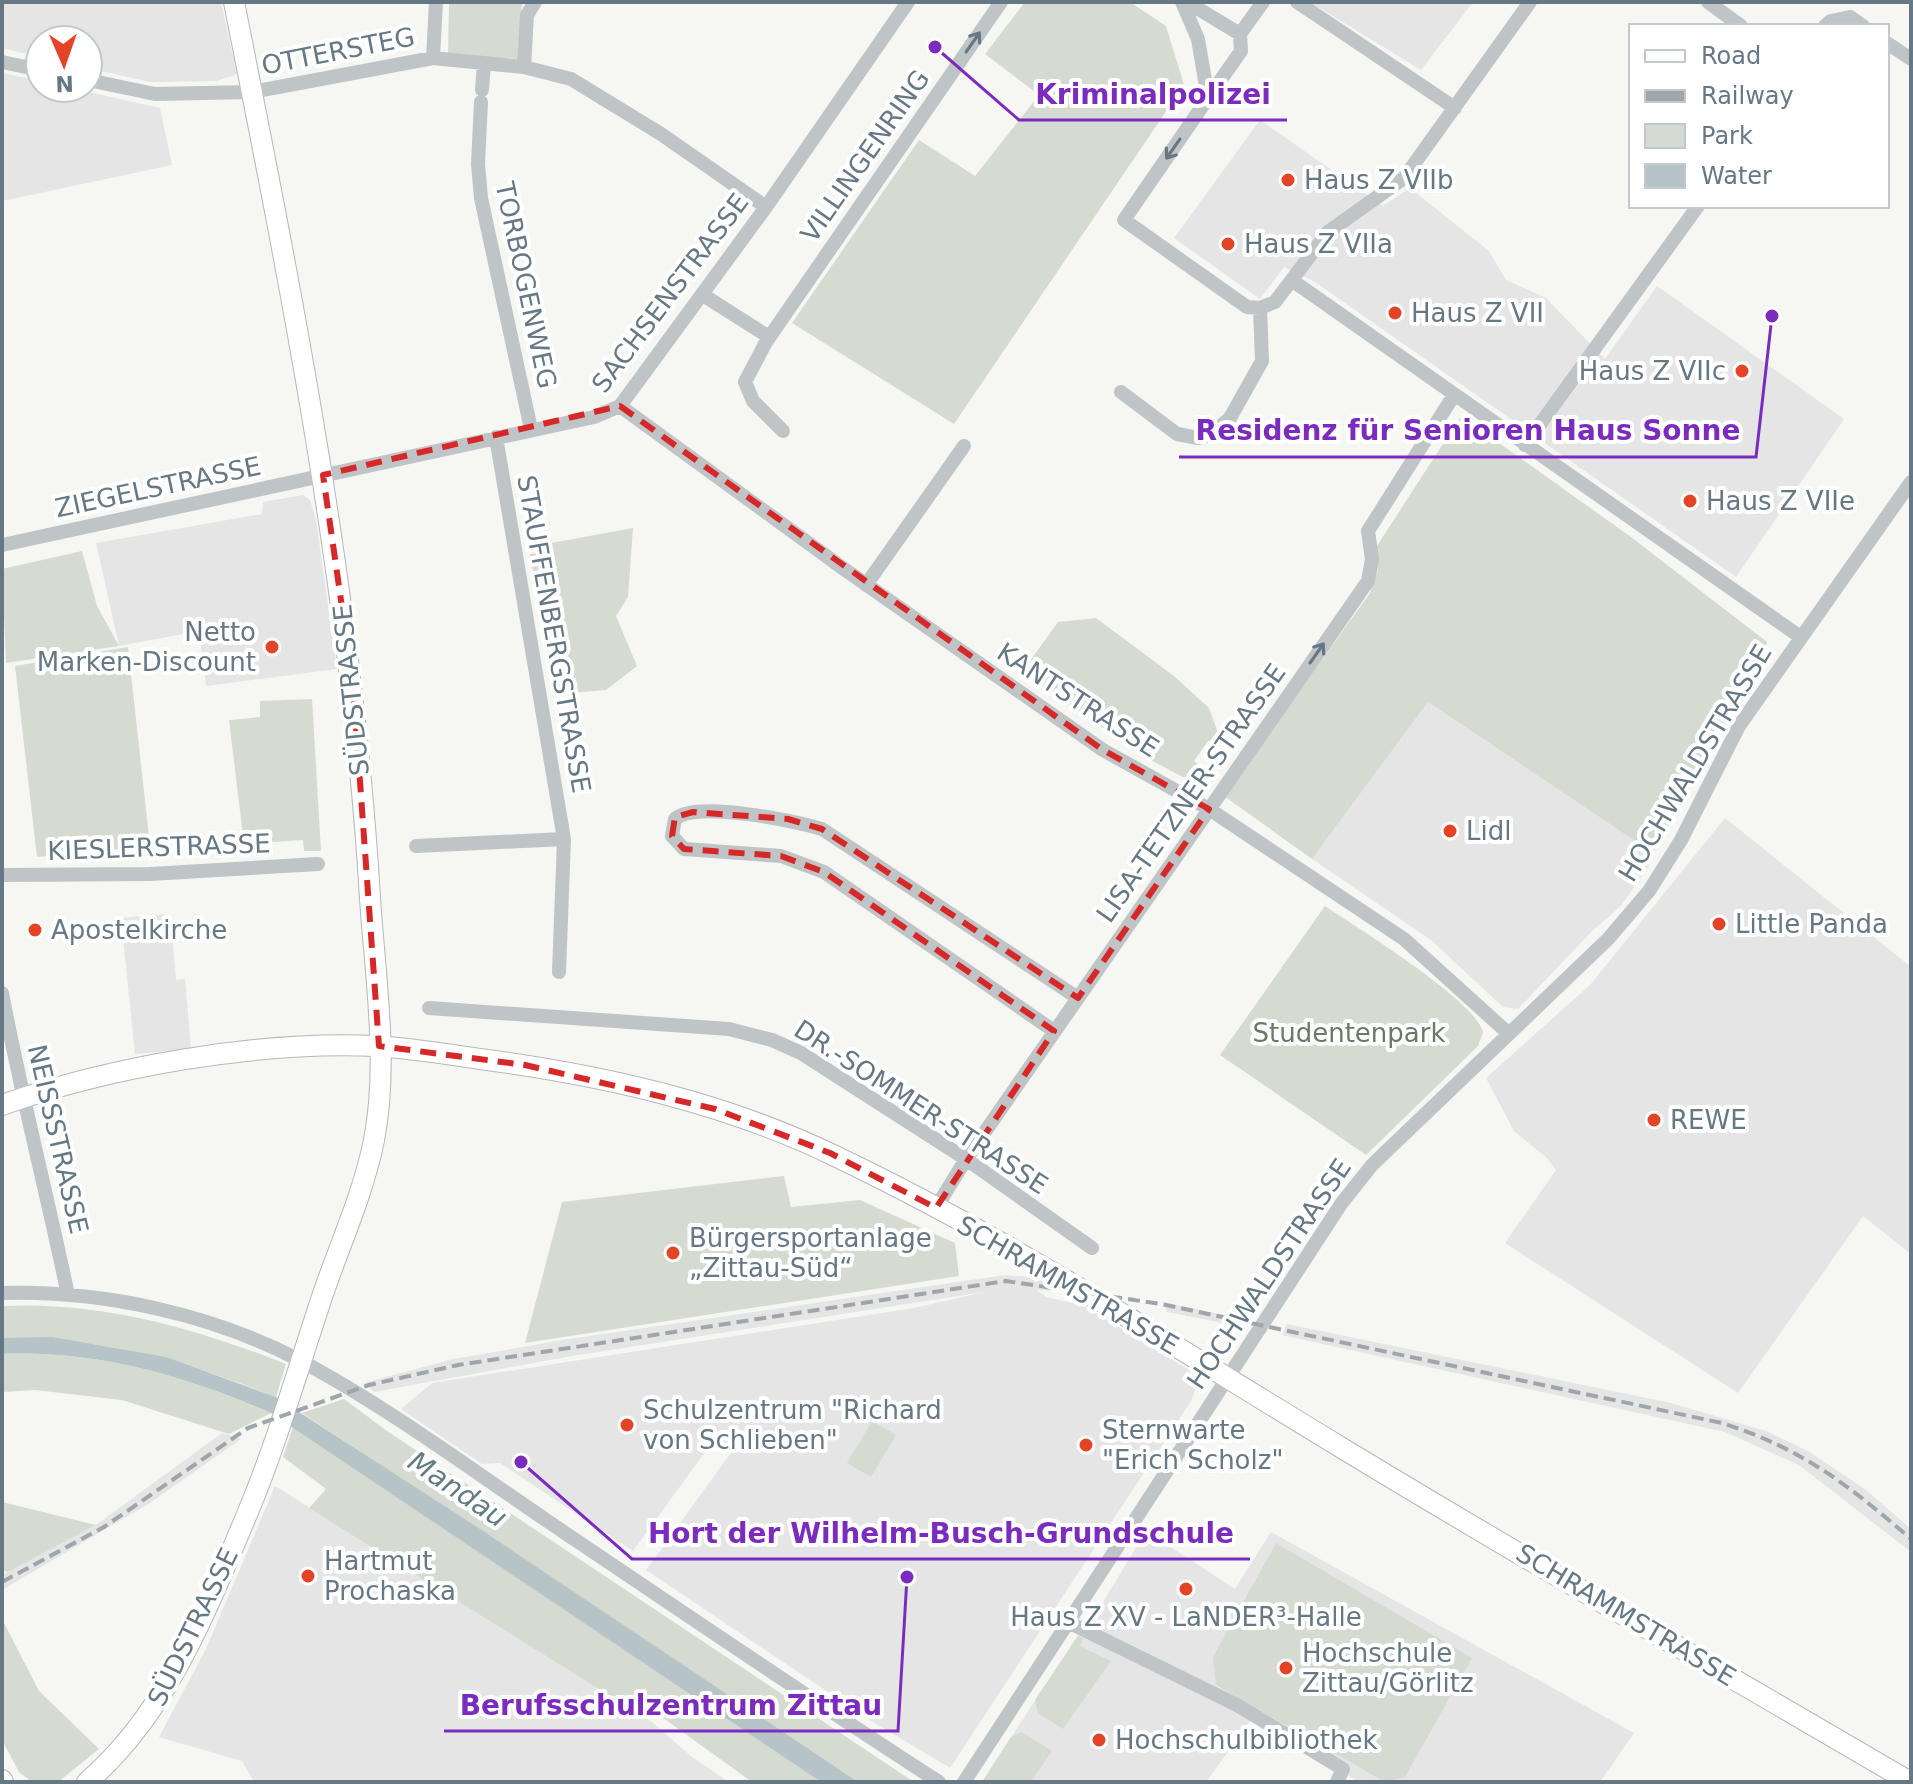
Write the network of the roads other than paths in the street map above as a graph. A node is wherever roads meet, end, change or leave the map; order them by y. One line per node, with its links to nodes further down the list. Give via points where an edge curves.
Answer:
1 (234, 2): 23 (main road, SÜDSTRASSE)
2 (436, 2): 16 (street)
3 (535, 2): 21 (street, via 527,15)
4 (908, 2): 26 (street, SACHSENSTRASSE)
5 (1001, 2): 31 (street, VILLINGENRING, one-way to 5)
6 (1184, 2): 14 (street); 24 (street, via 1198,39)
7 (1263, 2): 14 (street)
8 (1297, 2): 25 (street)
9 (1530, 2): 25 (street)
10 (1708, 2): 12 (street)
11 (1828, 23): 13 (street, via 1850,17)
12 (1738, 24)
13 (1860, 24)
14 (1240, 34): 24 (street, via 1241,51)
15 (1889, 44): 17 (street)
16 (433, 58): 19 (street, OTTERSTEG); 23 (street, OTTERSTEG)
17 (1911, 59)
18 (2, 62): 20 (street)
19 (484, 63): 21 (street, OTTERSTEG); 35 (street, TORBOGENWEG, via 481,198)
20 (24, 67)
21 (524, 67): 26 (street, OTTERSTEG, via 571,79)
22 (104, 83): 23 (street, OTTERSTEG, via 155,94)
23 (252, 92): 40 (main road, SÜDSTRASSE)
24 (1208, 98): 30 (street, one-way to 30, via 1124,220 1224,293 1247,307)
25 (1455, 108): 28 (street, via 1404,178 1328,232)
26 (766, 207): 29 (street, SACHSENSTRASSE)
27 (1697, 208): 38 (street)
28 (1293, 281): 30 (street, via 1275,302); 33 (street)
29 (703, 295): 31 (street); 34 (street, SACHSENSTRASSE)
30 (1260, 308): 32 (street, via 1262,361 1230,418 1210,435 1177,434)
31 (769, 337): 36 (street, VILLINGENRING, via 745,382 753,401)
32 (1121, 392)
33 (1454, 395): 38 (street); 45 (street, LISA-TETZNER-STRASSE, one-way to 33, via 1368,581 1368,531)
34 (620, 406): 35 (street, SACHSENSTRASSE, via 594,417); 43 (street, KANTSTRASSE)
35 (531, 429): 37 (street, SACHSENSTRASSE)
36 (783, 431)
37 (496, 437): 40 (street, SACHSENSTRASSE); 46 (street, STAUFFENBERGSTRASSE)
38 (1525, 445): 44 (street)
39 (964, 446): 43 (street)
40 (323, 475): 42 (street, ZIEGELSTRASSE); 56 (main road, SÜDSTRASSE, via 353,684)
41 (1911, 482): 44 (street, HOCHWALDSTRASSE)
42 (2, 545)
43 (866, 585): 45 (street, KANTSTRASSE, via 1103,750)
44 (1799, 636): 55 (street, HOCHWALDSTRASSE, via 1739,726 1649,891 1608,939)
45 (1209, 809): 52 (street, LISA-TETZNER-STRASSE); 55 (street, KANTSTRASSE, via 1404,939)
46 (564, 839): 47 (street); 50 (street, STAUFFENBERGSTRASSE)
47 (416, 846)
48 (318, 864): 49 (street, KIESLERSTRASSE, via 150,874)
49 (2, 875)
50 (559, 972)
51 (2, 993): 57 (street, NEISSSTRASSE)
52 (1078, 998): 54 (street, LISA-TETZNER-STRASSE); 54 (street, via 822,829 788,819 693,812 675,819 673,839 684,849 781,856 824,872)
53 (429, 1008): 58 (street, DR.-SOMMER-STRASSE, via 729,1029 772,1040 801,1053)
54 (1054, 1031): 58 (street, LISA-TETZNER-STRASSE)
55 (1508, 1033): 64 (street, HOCHWALDSTRASSE, via 1357,1183)
56 (379, 1046): 57 (main road, SCHRAMMSTRASSE, via 193,1059); 59 (main road, SCHRAMMSTRASSE, via 575,1073 715,1109 830,1153); 63 (main road, SÜDSTRASSE, via 377,1121 367,1169)
57 (12, 1102): 62 (street, NEISSSTRASSE, via 42,1170)
58 (966, 1159): 59 (street, LISA-TETZNER-STRASSE); 60 (street, DR.-SOMMER-STRASSE)
59 (936, 1208): 64 (main road, SCHRAMMSTRASSE)
60 (1092, 1248)
61 (2, 1293): 62 (street)
62 (68, 1295): 63 (street, via 125,1302 254,1339)
63 (299, 1368): 66 (main road, SÜDSTRASSE, via 271,1453 212,1595 149,1718); 67 (street, via 456,1459)
64 (1226, 1378): 65 (street, HOCHWALDSTRASSE); 70 (main road, SCHRAMMSTRASSE)
65 (1068, 1622): 68 (street, HOCHWALDSTRASSE); 69 (street, via 1237,1705 1343,1769)
66 (87, 1782)
67 (939, 1782)
68 (964, 1782)
69 (1337, 1782)
70 (1910, 1782)

